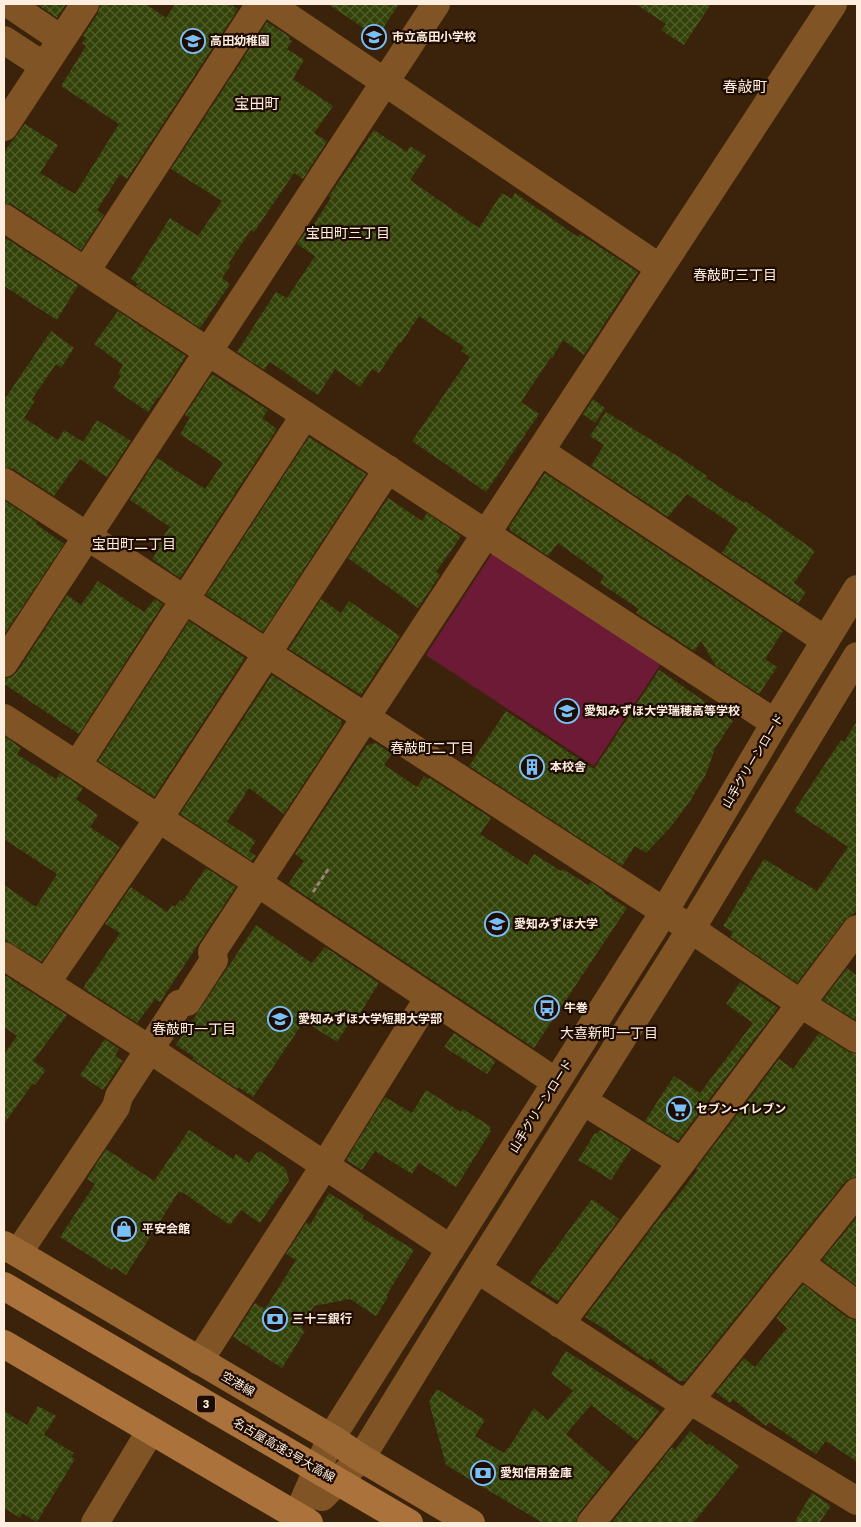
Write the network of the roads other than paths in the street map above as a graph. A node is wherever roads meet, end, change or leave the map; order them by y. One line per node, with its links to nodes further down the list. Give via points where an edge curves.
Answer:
1 (9, 4): 8 (street)
2 (85, 4): 8 (street)
3 (260, 4): 14 (street)
4 (269, 4): 10 (street)
5 (436, 4): 10 (street)
6 (833, 4): 13 (street)
7 (4, 40): 9 (street)
8 (61, 40): 9 (street)
9 (44, 66): 11 (street)
10 (385, 82): 13 (street); 15 (street)
11 (4, 127)
12 (4, 218): 14 (street)
13 (660, 268): 17 (street)
14 (86, 271): 15 (street)
15 (208, 351): 16 (street); 21 (street)
16 (305, 415): 18 (street); 23 (street)
17 (540, 450): 20 (street); 24 (street)
18 (388, 469): 20 (street); 25 (street)
19 (4, 482): 21 (street)
20 (486, 534): 29 (street); 30 (street)
21 (87, 536): 23 (street); 27 (street)
22 (857, 588): 24 (street, 山手グリーンロード)
23 (185, 600): 25 (street); 31 (street)
24 (825, 640): 30 (street, 山手グリーンロード)
25 (268, 654): 29 (street); 32 (street)
26 (857, 656): 35 (street, 山手グリーンロード)
27 (4, 663)
28 (4, 718): 31 (street)
29 (366, 718): 33 (street); 34 (street)
30 (775, 723): 34 (street, 山手グリーンロード)
31 (77, 766): 32 (street)
32 (159, 818): 33 (street); 38 (street)
33 (258, 883): 39 (street); 42 (street, via 212,952 214,960 187,1002 179,1004)
34 (664, 912): 35 (street); 43 (street, 山手グリーンロード)
35 (691, 929): 40 (street); 44 (street, 山手グリーンロード)
36 (857, 929): 40 (street)
37 (4, 956): 38 (street)
38 (46, 983): 42 (street)
39 (429, 997): 43 (street); 46 (street)
40 (801, 1004): 41 (street); 45 (street)
41 (857, 1039)
42 (149, 1048): 46 (street); 48 (street, via 118,1096 116,1107)
43 (556, 1082): 49 (street, 山手グリーンロード)
44 (583, 1101): 45 (street); 51 (street, 山手グリーンロード)
45 (682, 1162): 54 (street)
46 (325, 1165): 49 (street); 58 (street)
47 (857, 1192): 50 (street)
48 (11, 1249): 58 (main road, 空港線)
49 (451, 1249): 60 (street, 山手グリーンロード)
50 (800, 1263): 53 (street); 59 (street)
51 (477, 1269): 54 (street); 62 (street, 山手グリーンロード)
52 (4, 1286): 69 (highway, 名古屋高速3号大高線 / 3)
53 (857, 1305)
54 (560, 1324): 59 (street, via 676,1399)
55 (4, 1334): 63 (highway)
56 (4, 1344): 68 (highway)
57 (4, 1357): 61 (main road)
58 (199, 1361): 60 (main road, 空港線)
59 (691, 1401): 64 (street); 71 (street)
60 (331, 1438): 62 (main road, 空港線); 67 (street, 山手グリーンロード)
61 (145, 1440): 63 (main road); 65 (street)
62 (361, 1458): 67 (street, 山手グリーンロード); 70 (main road, 空港線)
63 (190, 1466): 66 (main road)
64 (857, 1501)
65 (95, 1523)
66 (287, 1523)
67 (295, 1523)
68 (309, 1523)
69 (409, 1523)
70 (471, 1523)
71 (591, 1523)

